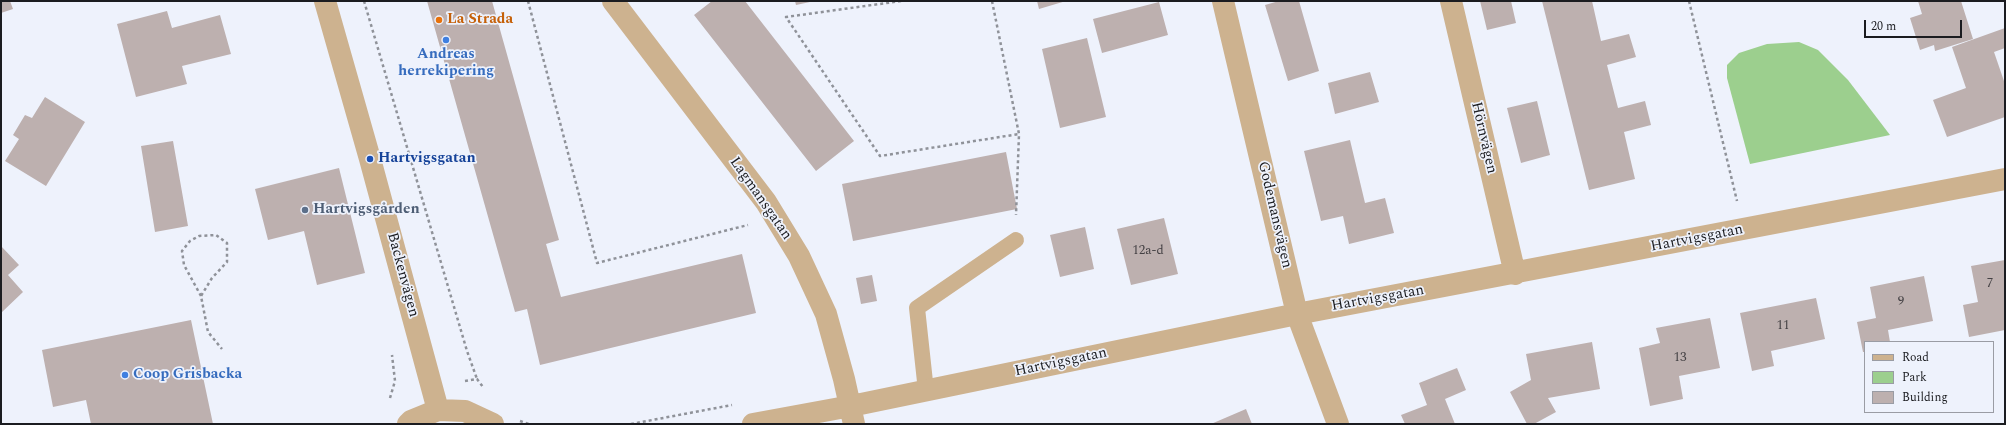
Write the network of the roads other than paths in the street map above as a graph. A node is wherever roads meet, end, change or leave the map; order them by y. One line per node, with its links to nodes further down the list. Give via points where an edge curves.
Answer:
1 (325, 1): 10 (street, Backenvägen)
2 (1223, 1): 8 (street, Godemansvägen)
3 (1451, 1): 7 (street, Hörnvägen)
4 (619, 3): 11 (street, Lagmansgatan, via 761,196 799,256 826,314)
5 (2005, 179): 7 (street, Hartvigsgatan)
6 (1016, 240): 9 (lane, via 917,308)
7 (1515, 274): 8 (street, Hartvigsgatan)
8 (1297, 314): 9 (street, Hartvigsgatan); 15 (street, Godemansvägen)
9 (926, 391): 11 (street, Hartvigsgatan)
10 (438, 410): 12 (street); 13 (street, via 465,411)
11 (852, 415): 14 (street, Hartvigsgatan)
12 (408, 424)
13 (494, 424)
14 (753, 424)
15 (1338, 424)

